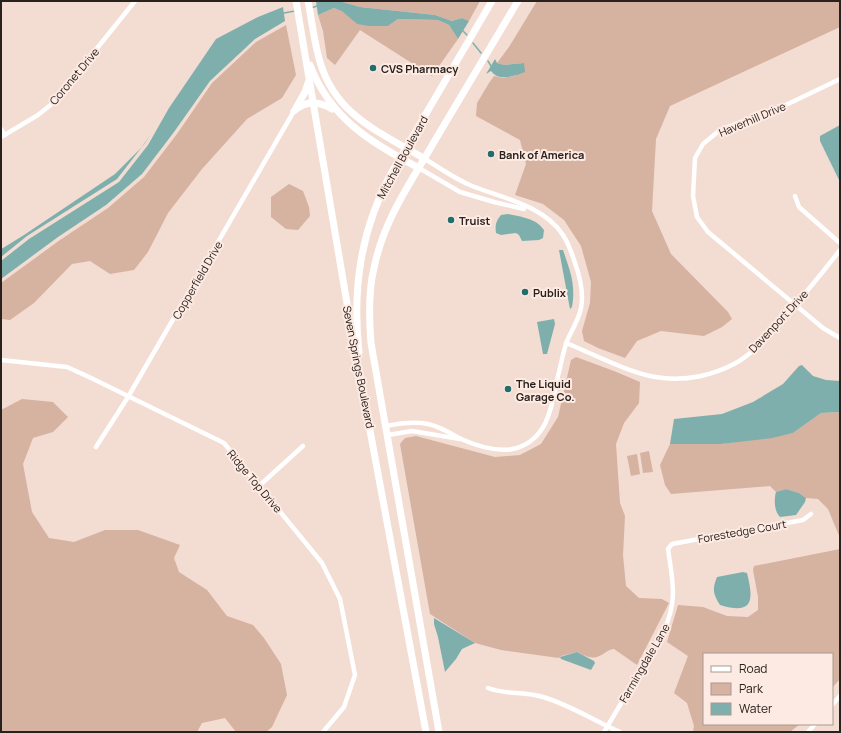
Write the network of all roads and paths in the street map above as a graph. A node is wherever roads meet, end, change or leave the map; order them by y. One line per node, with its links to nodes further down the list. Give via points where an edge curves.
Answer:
1 (135, 1): 13 (street, Coronet Drive, via 53,103)
2 (296, 1): 6 (main road, Seven Springs Boulevard)
3 (308, 1): 14 (main road, via 317,51 329,85 348,110 360,120)
4 (492, 1): 14 (main road, Mitchell Boulevard)
5 (518, 1): 16 (main road, Mitchell Boulevard)
6 (305, 54): 8 (main road, Seven Springs Boulevard); 11 (main road, via 322,92)
7 (840, 79): 22 (street, Haverhill Drive, via 788,104 720,130 704,144 695,158 693,196 697,217 708,232)
8 (309, 81): 9 (main road, Seven Springs Boulevard); 10 (main road)
9 (312, 103): 10 (main road, via 301,105); 11 (main road, via 322,103); 32 (main road, Seven Springs Boulevard)
10 (294, 111): 26 (street, Copperfield Drive)
11 (336, 111): 15 (main road, via 364,135)
12 (1, 129): 13 (street)
13 (3, 136)
14 (406, 148): 15 (main road, Mitchell Boulevard); 16 (main road)
15 (400, 158): 17 (main road); 32 (main road, Mitchell Boulevard, via 372,216 362,253 357,287 359,352)
16 (425, 159): 17 (main road, Mitchell Boulevard); 19 (street, via 471,185)
17 (418, 168): 19 (street, via 460,192); 27 (main road, Seven Springs Boulevard, via 389,221 373,268 370,322)
18 (795, 196): 20 (street, via 799,208)
19 (534, 210): 24 (street, via 554,224 564,236 580,282 581,309)
20 (840, 243)
21 (840, 250): 22 (street, Davenport Drive)
22 (795, 306): 23 (street, Haverhill Drive); 24 (street, Davenport Drive, via 756,348 735,363 692,378 663,378 637,372)
23 (840, 338)
24 (566, 343): 29 (street, via 548,420 536,437 517,448 505,449 494,449)
25 (1, 360): 26 (street, Ridge Top Drive, via 67,367)
26 (128, 397): 31 (street, Copperfield Drive); 33 (street, Ridge Top Drive, via 224,443)
27 (386, 426): 28 (main road, Seven Springs Boulevard); 29 (street, via 410,422 428,424)
28 (388, 435): 29 (street, via 412,431); 42 (main road, Seven Springs Boulevard)
29 (461, 439)
30 (303, 446): 33 (street)
31 (96, 447)
32 (378, 471): 41 (main road, Seven Springs Boulevard)
33 (259, 486): 40 (street, Ridge Top Drive, via 322,563 340,599 355,675 344,707)
34 (811, 514): 35 (street, Forestedge Court, via 803,520)
35 (672, 544): 39 (street, Farmingdale Lane, via 668,549 674,598 670,617)
36 (488, 688): 39 (street, via 498,692 541,696)
37 (840, 696): 38 (street)
38 (833, 704)
39 (607, 726): 43 (street, Farmingdale Lane); 44 (street)
40 (323, 732)
41 (426, 732)
42 (439, 732)
43 (604, 732)
44 (620, 732)

